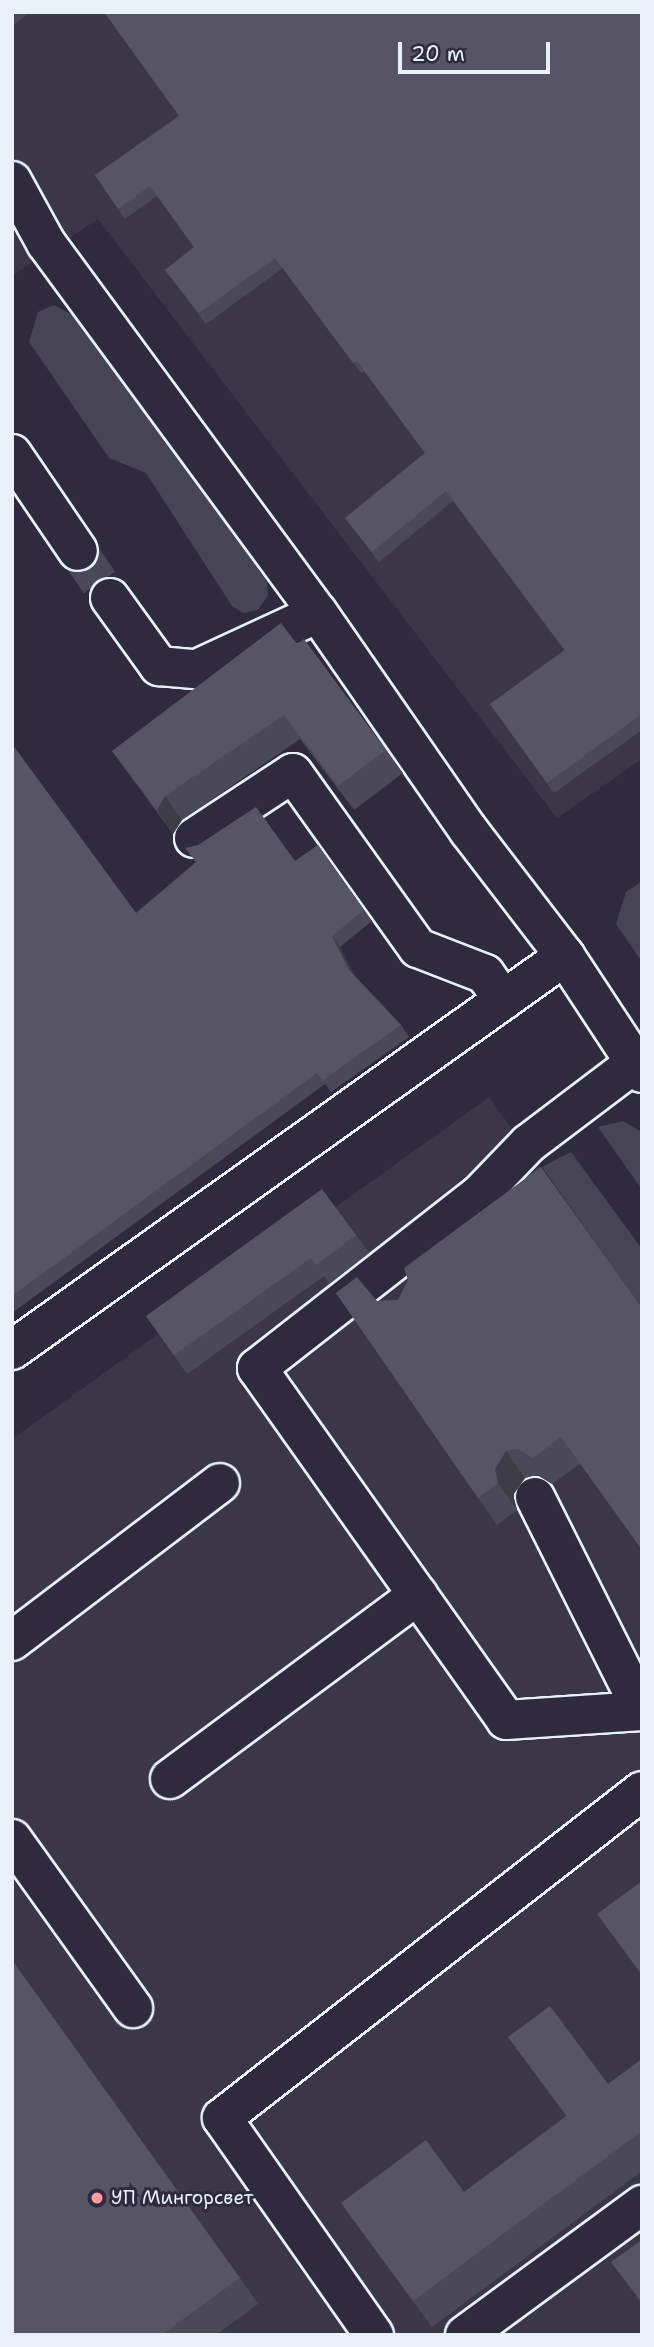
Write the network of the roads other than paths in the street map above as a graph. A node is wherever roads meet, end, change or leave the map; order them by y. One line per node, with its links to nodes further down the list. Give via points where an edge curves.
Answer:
1 (12, 181): 5 (lane, via 46,243)
2 (12, 454): 3 (lane)
3 (78, 551)
4 (110, 598): 5 (lane, via 159,666 197,669)
5 (318, 613): 7 (lane, via 469,831)
6 (194, 838): 8 (lane, via 293,772 418,948 485,974)
7 (565, 956): 8 (lane); 9 (lane)
8 (503, 1000): 10 (lane)
9 (638, 1068): 13 (lane, via 528,1144 389,1286 257,1368)
10 (12, 1350)
11 (220, 1483): 14 (lane)
12 (535, 1497): 15 (lane)
13 (418, 1595): 15 (lane, via 506,1720); 16 (lane)
14 (12, 1641)
15 (642, 1711)
16 (170, 1779)
17 (642, 1791): 21 (lane, via 222,2118)
18 (12, 1839): 19 (lane)
19 (133, 2008)
20 (642, 2205): 22 (lane)
21 (374, 2335)
22 (465, 2335)

